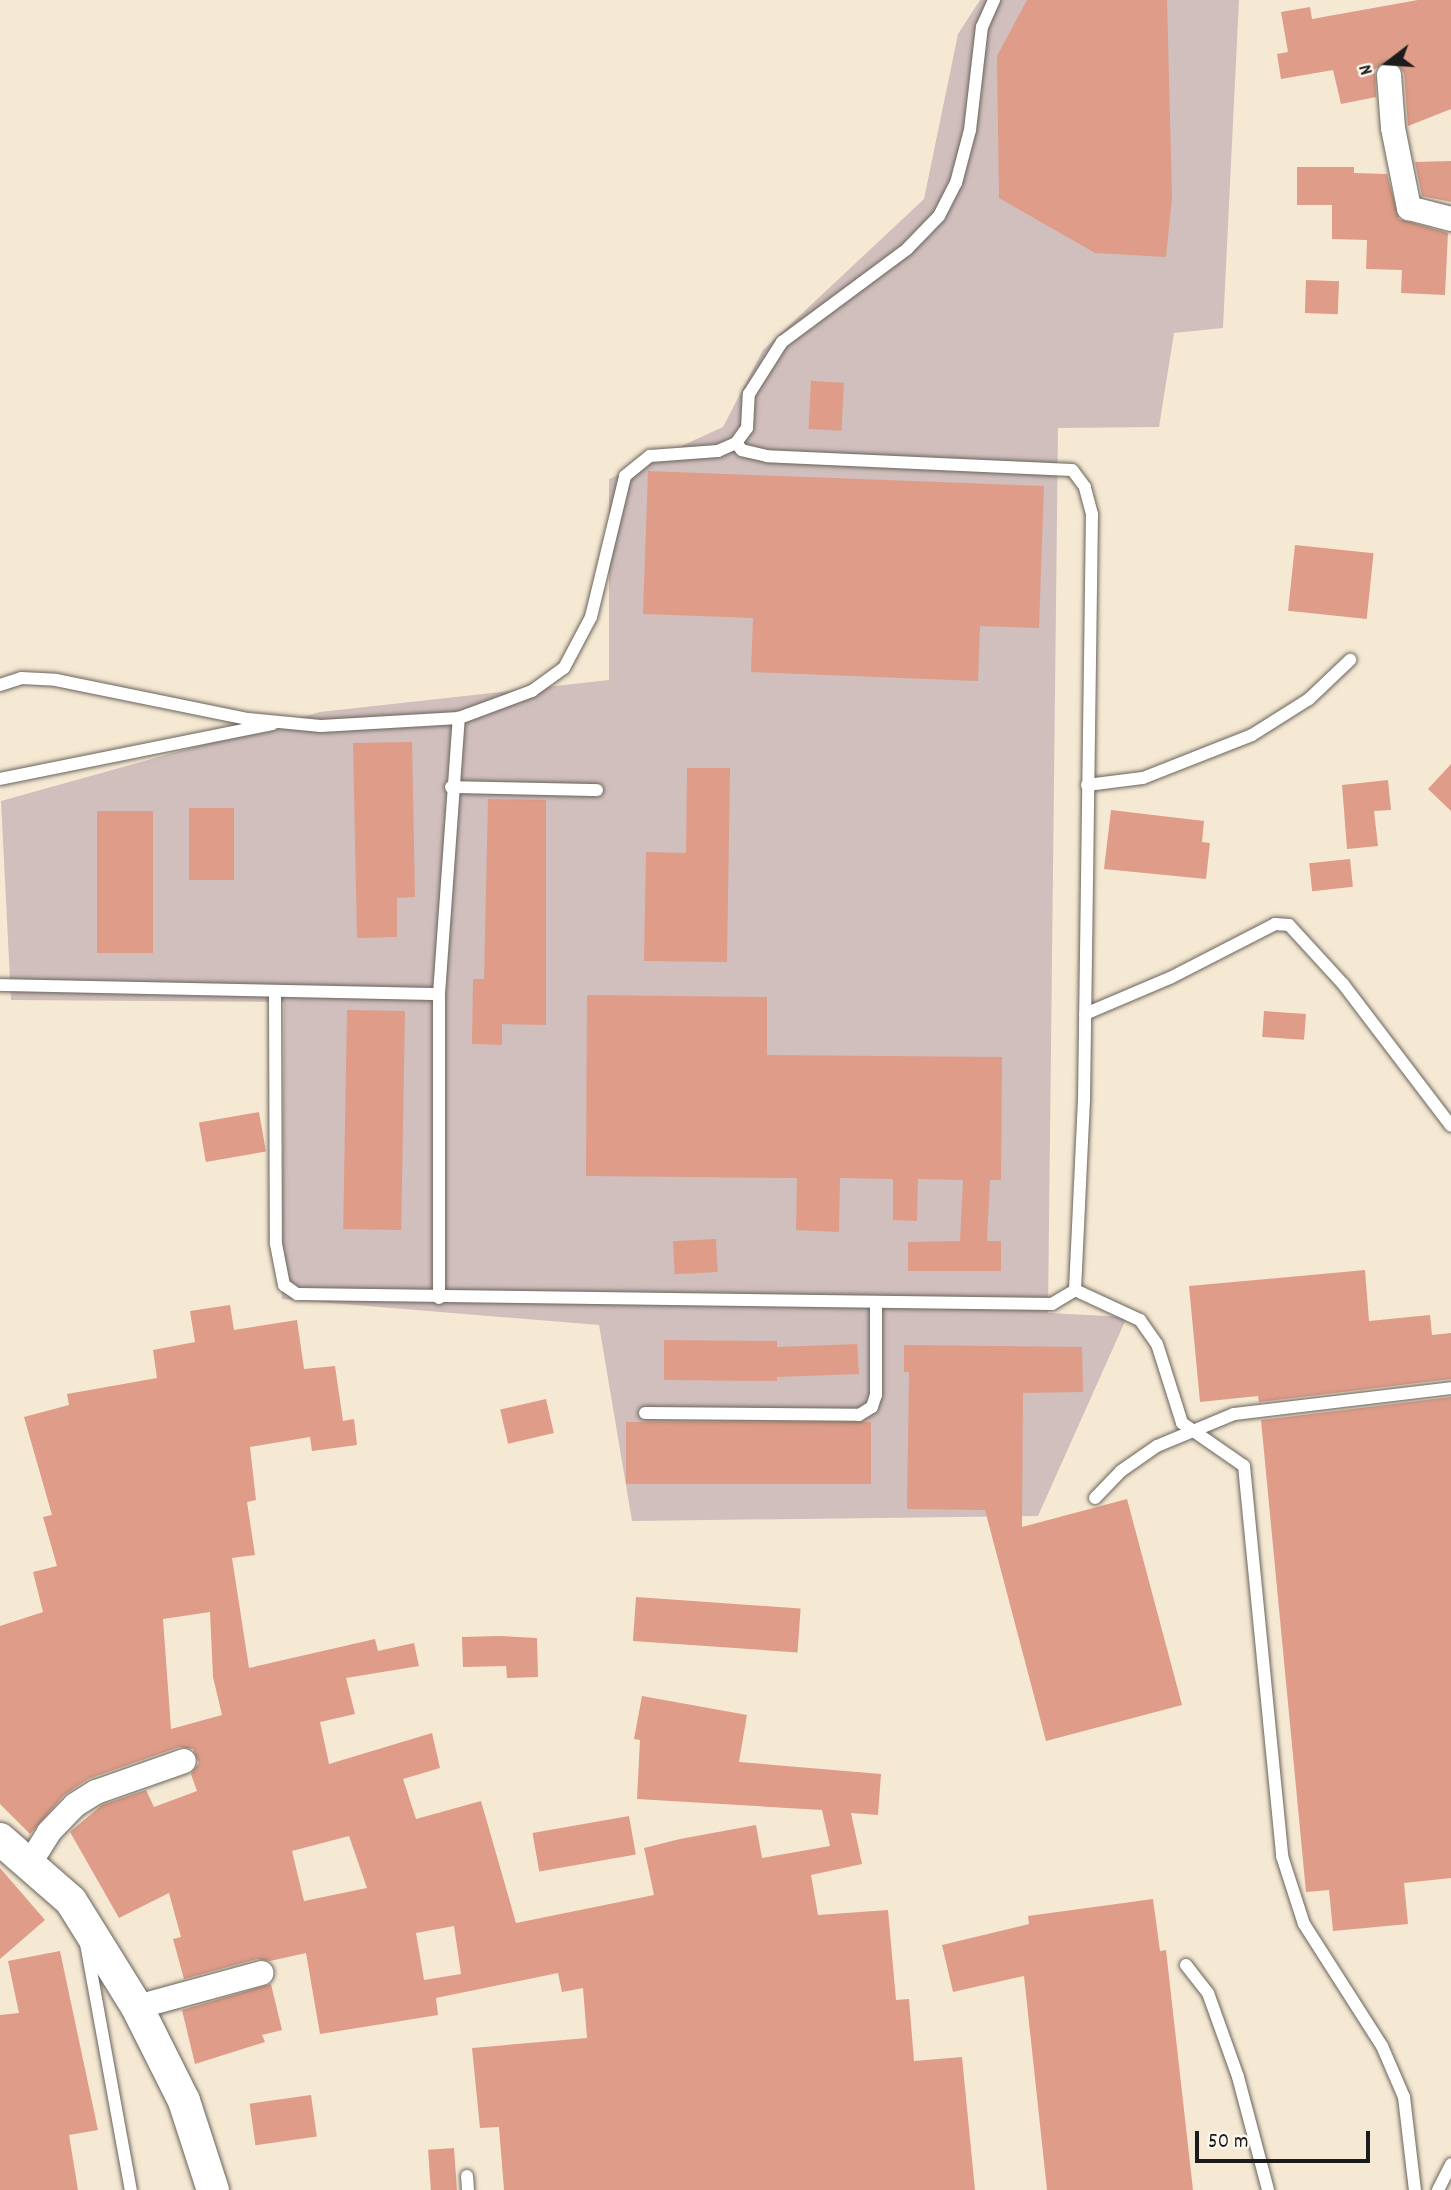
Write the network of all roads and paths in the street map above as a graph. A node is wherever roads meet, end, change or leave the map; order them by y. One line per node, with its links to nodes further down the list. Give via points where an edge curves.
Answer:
1 (995, 0): 4 (lane, via 982,27 970,130 960,170 939,216 907,249 782,342 749,394 747,428)
2 (1389, 75): 3 (street, via 1393,128 1409,208)
3 (1451, 219)
4 (736, 443): 7 (lane, via 718,451 650,456 635,465 621,486 591,617 564,668 532,691); 10 (lane, via 742,450 767,456 1072,470 1085,487 1092,514)
5 (1350, 660): 10 (lane, via 1309,699 1252,735 1143,778)
6 (0, 685): 8 (lane, via 21,678 56,680 248,719)
7 (459, 718): 8 (lane, via 321,726); 11 (lane)
8 (287, 721): 9 (lane)
9 (0, 779)
10 (1087, 785): 16 (lane)
11 (451, 787): 12 (lane); 15 (lane)
12 (597, 790)
13 (0, 985): 14 (lane)
14 (275, 990): 15 (lane); 19 (lane, via 276,1244 284,1285 297,1294)
15 (439, 994): 19 (lane)
16 (1085, 1014): 17 (lane, via 1170,978 1275,924 1289,925 1343,984); 18 (lane)
17 (1451, 1126)
18 (1075, 1290): 20 (lane, via 1052,1304); 23 (lane, via 1140,1320 1157,1344 1182,1423)
19 (439, 1298): 20 (lane)
20 (876, 1302): 22 (lane, via 876,1395 872,1407 859,1415)
21 (1451, 1388): 23 (lane, via 1234,1414)
22 (645, 1413)
23 (1192, 1434): 24 (lane, via 1157,1447 1121,1471); 36 (lane, via 1237,1458 1247,1475 1282,1856 1304,1924 1382,2046 1404,2097)
24 (1095, 1498)
25 (184, 1761): 27 (street, via 96,1792 75,1805 49,1832)
26 (0, 1839): 27 (street)
27 (28, 1866): 28 (street, via 71,1901)
28 (84, 1921): 31 (street); 33 (lane, via 86,1956)
29 (1186, 1965): 35 (lane, via 1208,1993 1238,2077)
30 (261, 1973): 31 (street)
31 (137, 2007): 34 (street, via 184,2101)
32 (1451, 2164): 37 (lane)
33 (131, 2190)
34 (213, 2190)
35 (1268, 2190)
36 (1415, 2190)
37 (1438, 2190)

